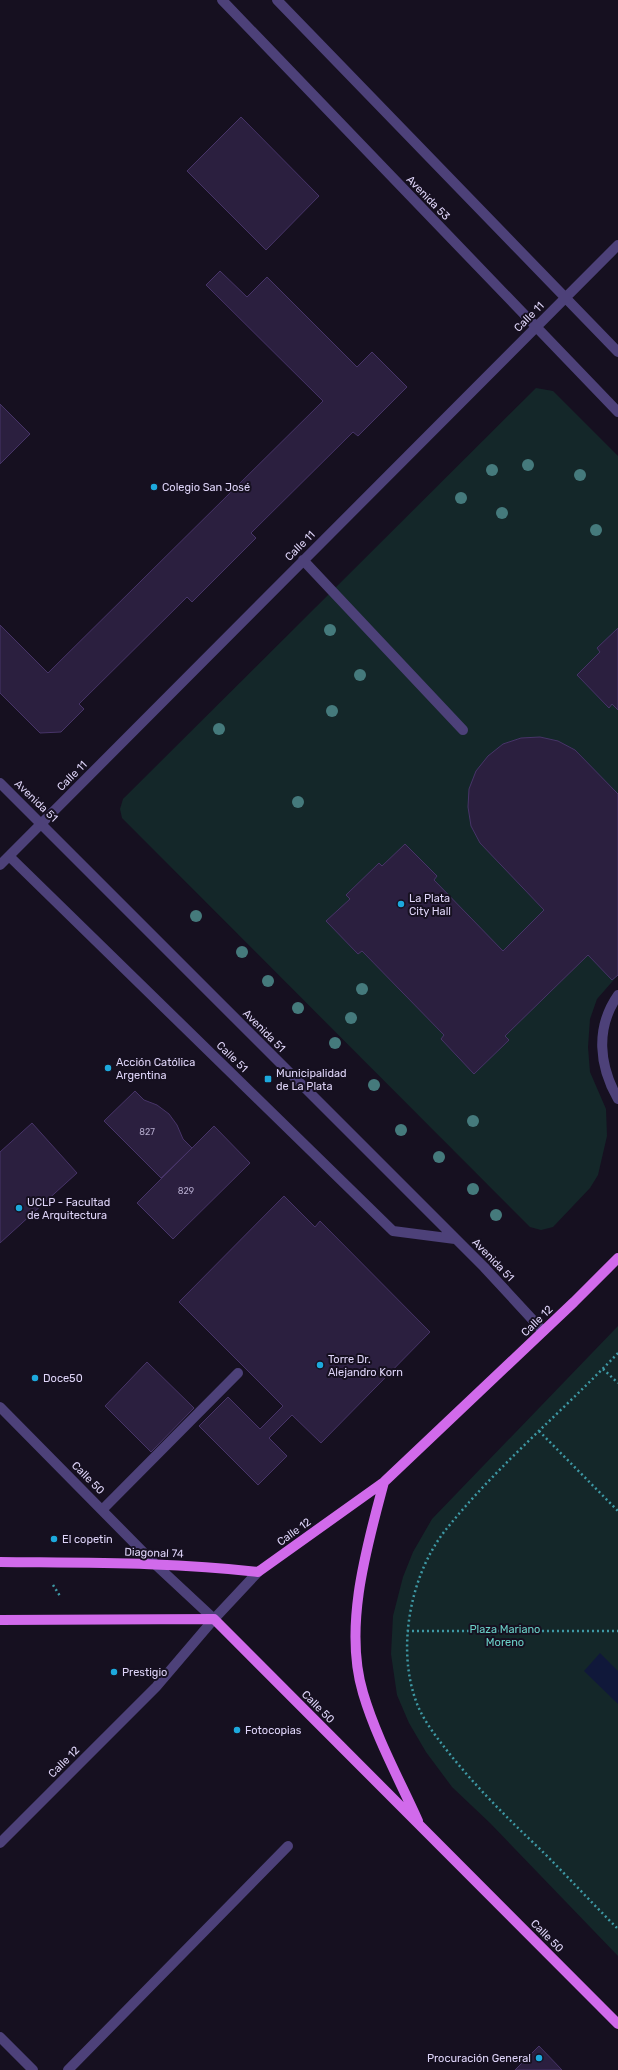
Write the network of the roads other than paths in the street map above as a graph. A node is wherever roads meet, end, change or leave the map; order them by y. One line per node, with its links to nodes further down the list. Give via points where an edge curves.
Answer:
1 (222, 0): 5 (street, Avenida 53)
2 (278, 0): 4 (street)
3 (618, 246): 4 (street, Calle 11)
4 (565, 298): 5 (street, Calle 11); 6 (street)
5 (535, 327): 7 (street, Avenida 53); 8 (street, Calle 11)
6 (618, 352)
7 (618, 412)
8 (303, 560): 9 (street); 11 (street, Calle 11)
9 (463, 730)
10 (0, 783): 11 (street, Avenida 51)
11 (42, 824): 12 (street, Calle 11); 16 (street, Avenida 51)
12 (9, 856): 13 (street, Calle 11); 16 (street, Calle 51, via 393,1231)
13 (0, 865)
14 (618, 995): 15 (street, via 606,1018 601,1045 605,1069)
15 (618, 1099)
16 (455, 1239): 18 (street, Avenida 51)
17 (618, 1258): 18 (main road, Calle 12)
18 (544, 1331): 21 (main road, Calle 12)
19 (238, 1373): 22 (street)
20 (0, 1407): 22 (street, Calle 50)
21 (384, 1482): 25 (main road, Calle 12); 28 (main road, via 364,1557 356,1653 363,1692)
22 (102, 1510): 24 (street, Calle 50)
23 (0, 1562): 24 (main road, Diagonal 74)
24 (156, 1565): 25 (main road, Diagonal 74); 26 (street, Calle 50)
25 (258, 1572): 26 (street, Calle 12)
26 (214, 1619): 27 (main road); 28 (main road, Calle 50); 29 (street, Calle 12, via 156,1687)
27 (0, 1620)
28 (420, 1827): 31 (main road, Calle 50)
29 (0, 1843)
30 (288, 1846): 34 (street)
31 (618, 2024)
32 (0, 2037): 33 (street)
33 (33, 2070)
34 (68, 2070)

